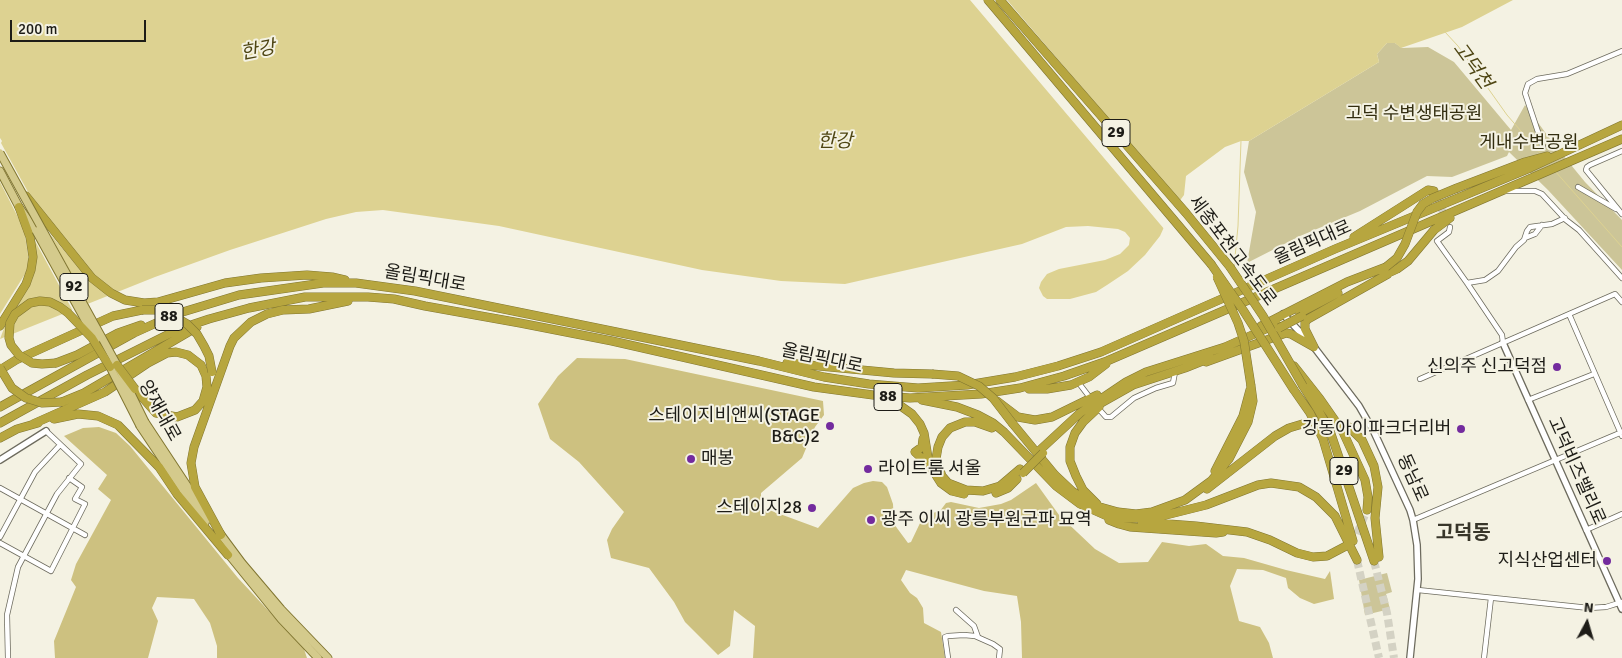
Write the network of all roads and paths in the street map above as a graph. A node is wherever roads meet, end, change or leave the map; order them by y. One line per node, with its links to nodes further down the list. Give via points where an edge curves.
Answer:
1 (988, 0): 24 (highway, 세종포천고속도로 / 29)
2 (1000, 0): 48 (highway, 세종포천고속도로 / 29, bridge, via 1211,243 1249,294)
3 (1622, 51): 6 (street, via 1567,74 1537,79 1528,84 1525,93)
4 (1622, 125): 9 (highway, 올림픽대로 / 88)
5 (1622, 139): 13 (highway, 올림픽대로 / 88)
6 (1542, 147)
7 (1622, 151): 17 (street, via 1590,165 1586,170)
8 (0, 153): 12 (main road, 양재대로 / 92, bridge)
9 (1527, 165): 23 (highway, 올림픽대로 / 88); 25 (highway, bridge, via 1457,188 1423,204 1402,250)
10 (0, 171): 15 (main road, 양재대로)
11 (1578, 187): 17 (street)
12 (20, 189): 27 (highway, bridge, via 92,278 119,298 158,302 243,280 307,275); 41 (main road, 양재대로 / 92, bridge)
13 (1503, 191): 16 (highway, 올림픽대로 / 88); 19 (street, via 1539,192)
14 (1435, 195): 23 (highway, via 1431,189 1425,191)
15 (19, 207): 35 (highway, via 30,234 32,270); 41 (main road, 양재대로, bridge)
16 (1463, 209): 25 (highway, via 1434,230 1408,260); 38 (highway, 올림픽대로 / 88)
17 (1618, 210): 18 (street)
18 (1622, 214)
19 (1565, 218): 20 (street); 26 (street)
20 (1542, 225): 22 (street, via 1535,234); 22 (street, via 1528,228)
21 (1450, 227): 28 (street, via 1449,232 1437,241)
22 (1525, 238): 28 (street, via 1498,271 1485,280)
23 (1335, 249): 39 (highway, 올림픽대로 / 88, via 1101,352 1015,377 967,385 918,388 869,384)
24 (1210, 264): 76 (highway, bridge, via 1244,341 1253,401 1248,422 1230,459 1210,481); 81 (highway, 세종포천고속도로 / 29, bridge, via 1310,413 1323,439 1357,560 1340,524 1325,504 1299,487 1283,484 1258,485 1185,512)
25 (1387, 270): 32 (highway, via 1347,282); 37 (highway, via 1305,322); 40 (highway, via 1278,326)
26 (1622, 278)
27 (356, 283): 31 (highway, 올림픽대로 / 88, via 323,283 238,294); 39 (highway, 올림픽대로 / 88, via 415,291)
28 (1467, 283): 36 (street)
29 (368, 297): 34 (highway, 올림픽대로 / 88, via 305,298); 50 (highway, 올림픽대로 / 88, via 520,322 819,388); 55 (highway, via 309,309 284,310 251,322 234,338)
30 (1622, 302): 33 (street, via 1616,294)
31 (176, 314): 41 (highway, bridge, via 118,333 77,355 56,363 42,364 25,360 14,351 9,338 10,324 15,314 30,303 50,302 68,313 92,338); 56 (highway, 올림픽대로 / 88, via 134,333)
32 (1283, 314): 37 (main road, 동남로); 40 (highway)
33 (1569, 314): 36 (street); 44 (street)
34 (209, 319): 42 (highway, bridge, via 84,393 62,402 42,403 26,398 12,388); 58 (highway, 올림픽대로 / 88, via 179,329 86,375)
35 (0, 326)
36 (1504, 343): 45 (street); 54 (main road, 고덕비즈밸리로)
37 (1314, 347): 40 (highway, via 1289,333 1282,333 1214,360); 82 (main road, 동남로, via 1360,406)
38 (1114, 358): 46 (highway); 49 (highway, 올림픽대로 / 88)
39 (759, 360): 52 (highway, bridge, via 894,373 946,374 969,380)
40 (1183, 364): 43 (highway); 47 (highway, via 1146,372)
41 (113, 366): 59 (highway, bridge, via 149,407 156,413 183,416 203,401 207,387 201,365 188,355 167,353 158,356 104,392); 60 (main road, 양재대로, bridge)
42 (0, 369): 55 (highway, bridge, via 113,316 155,310 170,314 197,334 209,356 212,372)
43 (1175, 371): 46 (street, via 1173,383 1142,394 1111,417 1101,412); 53 (highway, via 1133,385)
44 (1594, 374): 54 (street); 64 (street)
45 (1420, 379)
46 (1078, 382): 49 (highway, via 1047,389)
47 (1126, 382): 52 (highway, bridge, via 1052,417 1035,420 1018,417); 68 (highway, via 1080,413)
48 (1306, 385): 61 (highway, 세종포천고속도로 / 29, via 1330,431 1377,559 1375,518 1378,487 1374,466 1362,440); 78 (highway, via 1343,432 1353,452 1367,489)
49 (1020, 388): 51 (highway, 올림픽대로 / 88)
50 (888, 397): 51 (highway, 올림픽대로 / 88); 63 (highway, via 912,414)
51 (910, 398): 66 (highway, via 978,415)
52 (993, 398): 77 (highway, bridge, via 1055,475)
53 (1108, 400): 68 (highway, via 1093,408); 77 (highway, via 1083,422 1070,447 1070,461 1076,476)
54 (1528, 400): 70 (main road, 고덕비즈밸리로)
55 (210, 401): 87 (highway, via 194,447 192,470 196,487)
56 (0, 408)
57 (1309, 422): 76 (highway, via 1275,436 1205,491)
58 (0, 423)
59 (33, 424): 65 (highway); 91 (highway, via 78,414 98,416 118,425 159,467)
60 (143, 424): 87 (main road, 양재대로); 91 (main road, 양재대로)
61 (1348, 427)
62 (46, 431): 67 (street); 69 (main road)
63 (923, 432): 71 (highway); 71 (highway, via 922,447 915,452)
64 (1621, 434): 70 (street)
65 (0, 438)
66 (1010, 438): 72 (highway, via 975,422 957,424 942,437 936,458 938,468 948,482 974,492 993,490); 77 (highway, via 1056,486 1080,504)
67 (60, 444): 73 (street, via 81,464); 75 (street, via 35,472)
68 (1041, 452): 72 (highway, bridge)
69 (0, 460)
70 (1554, 460): 82 (street); 85 (main road, 고덕비즈밸리로)
71 (931, 468): 72 (highway, via 941,484 952,491 974,496 1003,490)
72 (1022, 471)
73 (69, 478): 79 (street); 83 (street, via 82,487 75,499 85,504)
74 (0, 488): 75 (street)
75 (20, 499): 79 (street); 88 (street)
76 (1185, 500): 77 (highway, via 1136,514)
77 (1099, 510): 81 (highway); 84 (highway, via 1113,522 1130,527 1216,533)
78 (1367, 510)
79 (47, 513): 83 (street); 92 (street)
80 (1622, 514): 85 (street)
81 (1123, 519): 84 (highway)
82 (1414, 520): 93 (main road, 동남로)
83 (73, 528): 86 (street); 92 (street, via 51,571)
84 (1235, 530): 90 (highway, via 1313,557 1327,556)
85 (1586, 530): 95 (main road, 고덕비즈밸리로)
86 (85, 535)
87 (221, 535): 101 (main road, 양재대로, via 281,609)
88 (0, 537)
89 (0, 543): 92 (street)
90 (1346, 546)
91 (228, 555): 100 (main road, 양재대로)
92 (24, 556): 99 (street, via 18,567 8,615)
93 (1418, 590): 94 (street); 104 (main road, 동남로)
94 (1491, 598): 95 (street, via 1588,608); 105 (street)
95 (1620, 602): 96 (main road, 고덕비즈밸리로)
96 (1622, 609)
97 (956, 610): 98 (street, via 974,626)
98 (978, 637): 102 (street, via 945,637); 103 (street, via 1000,649)
99 (8, 658)
100 (318, 658)
101 (328, 658)
102 (948, 658)
103 (1000, 658)
104 (1410, 658)
105 (1484, 658)

